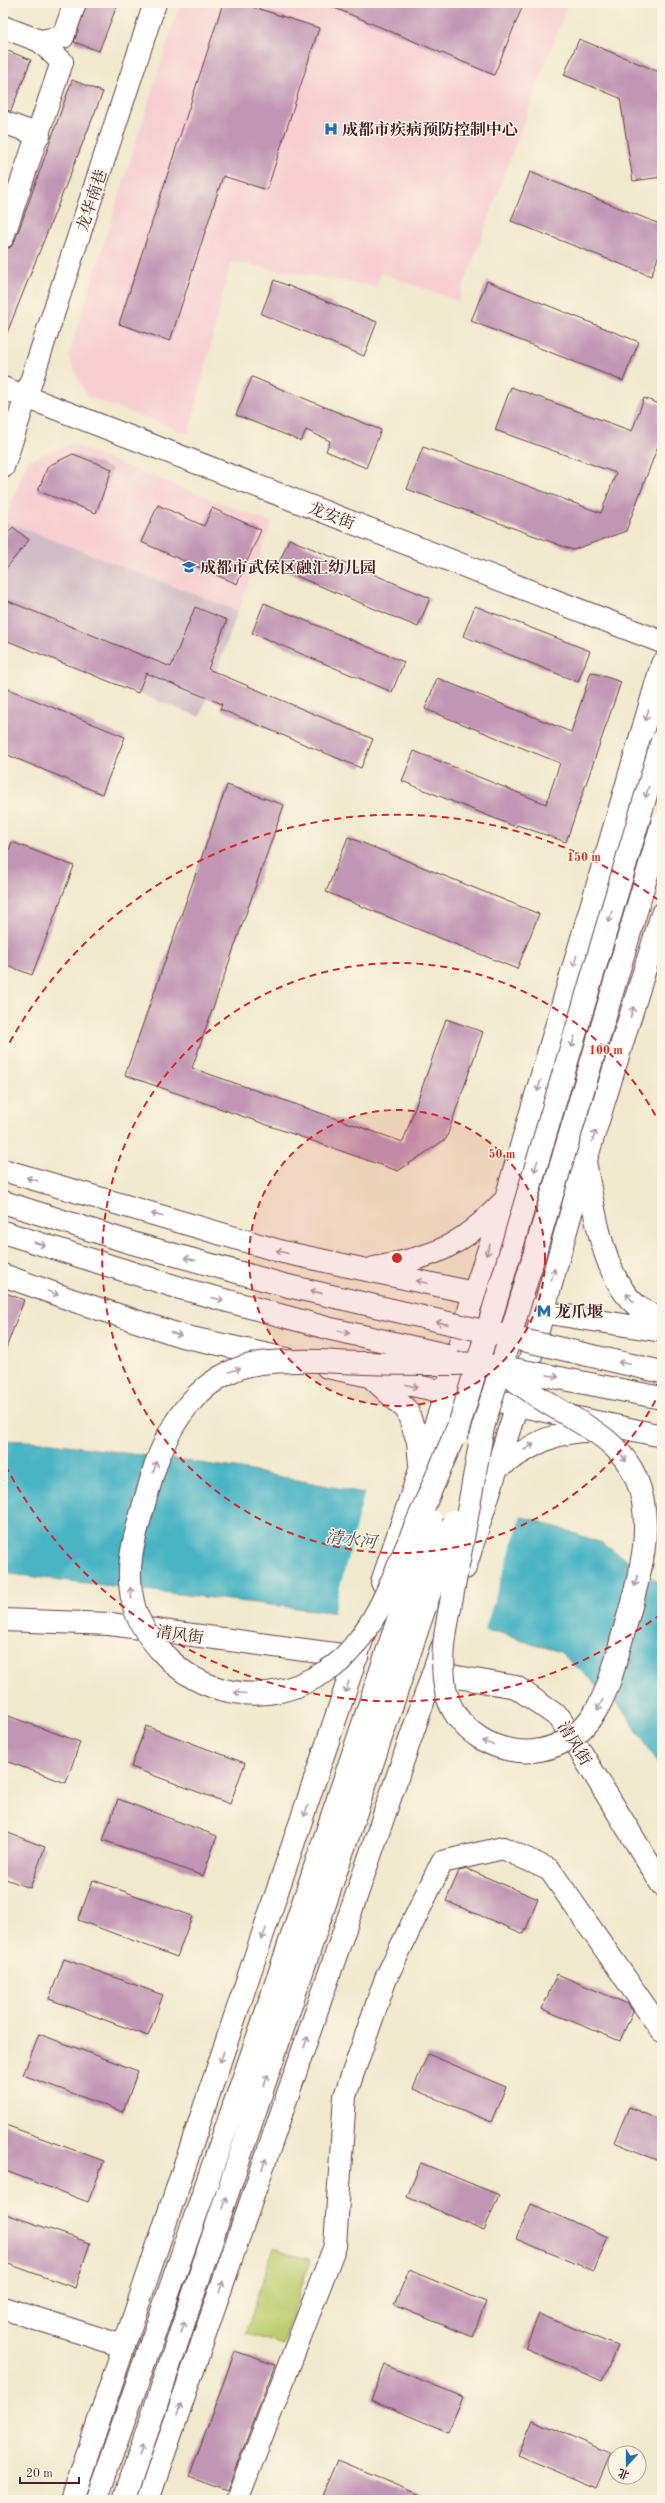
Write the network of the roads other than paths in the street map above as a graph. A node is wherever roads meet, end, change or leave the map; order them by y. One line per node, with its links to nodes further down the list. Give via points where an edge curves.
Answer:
1 (75, 3): 4 (main road, via 63,37)
2 (155, 3): 9 (main road, 龙华南巷)
3 (3, 27): 4 (main road)
4 (40, 41): 6 (main road, via 62,62)
5 (3, 122): 6 (main road)
6 (39, 135): 7 (main road)
7 (3, 237)
8 (3, 388): 9 (main road, 龙安街)
9 (27, 397): 10 (main road, 龙华南巷); 11 (main road, 龙安街)
10 (3, 467)
11 (662, 642)
12 (662, 664): 18 (main road, one-way to 18)
13 (662, 741): 33 (main road, one-way to 33, bridge)
14 (662, 824): 34 (main road, bridge)
15 (662, 914): 16 (main road, one-way to 15)
16 (585, 1163): 24 (main road, one-way to 16); 25 (main road, one-way to 16, via 639,1308 619,1282 606,1256)
17 (3, 1170): 21 (main road, one-way to 17, via 283,1252)
18 (506, 1198): 21 (main road, via 479,1226 458,1242 432,1254); 23 (main road, one-way to 23)
19 (3, 1202): 28 (main road, one-way to 19, bridge, via 288,1286 132,1243)
20 (3, 1232): 27 (main road, one-way to 27, bridge, via 180,1288 331,1329)
21 (364, 1270): 23 (main road, one-way to 21)
22 (3, 1275): 29 (main road, one-way to 29, via 75,1302 182,1336)
23 (474, 1293): 24 (main road); 30 (main road)
24 (542, 1312): 26 (main road); 32 (main road)
25 (662, 1319)
26 (662, 1331)
27 (488, 1364): 31 (main road, one-way to 31, bridge); 33 (main road, one-way to 27, bridge, via 372,1624 341,1662 294,1688 256,1694 232,1692 194,1679 177,1669 141,1626 133,1606 130,1585 133,1542 159,1454 187,1405 227,1372 258,1364 297,1361); 34 (main road, one-way to 34, bridge, via 591,1429 619,1450 635,1475 643,1502 645,1538 641,1563 609,1685 599,1708 581,1730 541,1750 518,1751 477,1738 460,1718 445,1692 442,1647)
28 (662, 1372)
29 (371, 1377): 30 (main road, one-way to 30); 37 (main road, via 407,1410 418,1441)
30 (446, 1393): 32 (main road); 37 (main road)
31 (662, 1398)
32 (517, 1404): 35 (main road); 36 (main road)
33 (460, 1422): 45 (main road, bridge, via 430,1526 263,2022)
34 (483, 1427): 47 (main road, one-way to 34, bridge, via 449,1538)
35 (660, 1436): 36 (main road, one-way to 35, via 539,1441 563,1433 595,1431)
36 (496, 1469): 40 (main road, bridge)
37 (419, 1472): 39 (main road)
38 (3, 1620): 39 (main road, 清风街, via 110,1624)
39 (357, 1657): 44 (main road, one-way to 44)
40 (434, 1673): 41 (main road, 清风街, via 516,1687 560,1718); 48 (main road, one-way to 40)
41 (662, 1885)
42 (662, 2031): 49 (main road, via 550,1870 503,1848 442,1862 386,1978 345,2096 335,2246)
43 (3, 2308): 44 (main road)
44 (123, 2346): 46 (main road)
45 (96, 2499)
46 (72, 2500)
47 (124, 2500)
48 (148, 2500)
49 (237, 2500)

